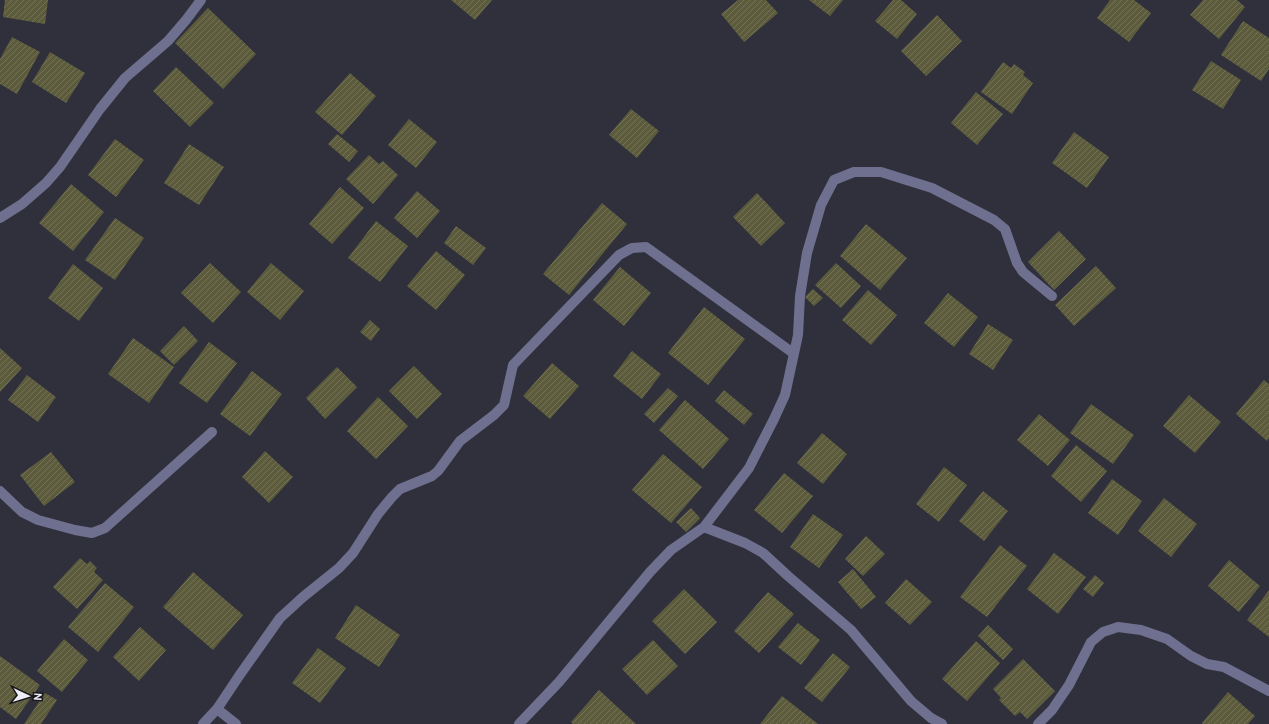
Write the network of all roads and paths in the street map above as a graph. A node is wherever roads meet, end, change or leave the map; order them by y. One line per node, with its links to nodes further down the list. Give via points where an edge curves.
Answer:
1 (200, 0): 2 (street, via 168,41 125,78 46,183 22,204)
2 (0, 218)
3 (1052, 296): 4 (street, via 1023,272 1017,263 1005,229 994,220 932,188 881,172 854,172 834,180 821,204 807,253 800,296 798,335)
4 (793, 353): 7 (street, via 785,395 749,468); 9 (street, via 646,247 632,248 619,255 513,365 504,405 460,441 432,476 400,489 392,497 339,568 280,618)
5 (212, 432): 6 (street, via 105,528 92,533 38,520 22,512)
6 (0, 491)
7 (704, 527): 12 (street, via 671,550 650,572 559,682); 13 (street, via 763,553 851,630 911,701)
8 (1269, 691): 14 (street, via 1224,667 1207,664 1166,638 1141,630 1118,627 1103,632 1091,642 1069,685 1052,710)
9 (217, 709): 10 (street); 11 (street)
10 (203, 724)
11 (236, 724)
12 (519, 724)
13 (942, 724)
14 (1038, 724)

